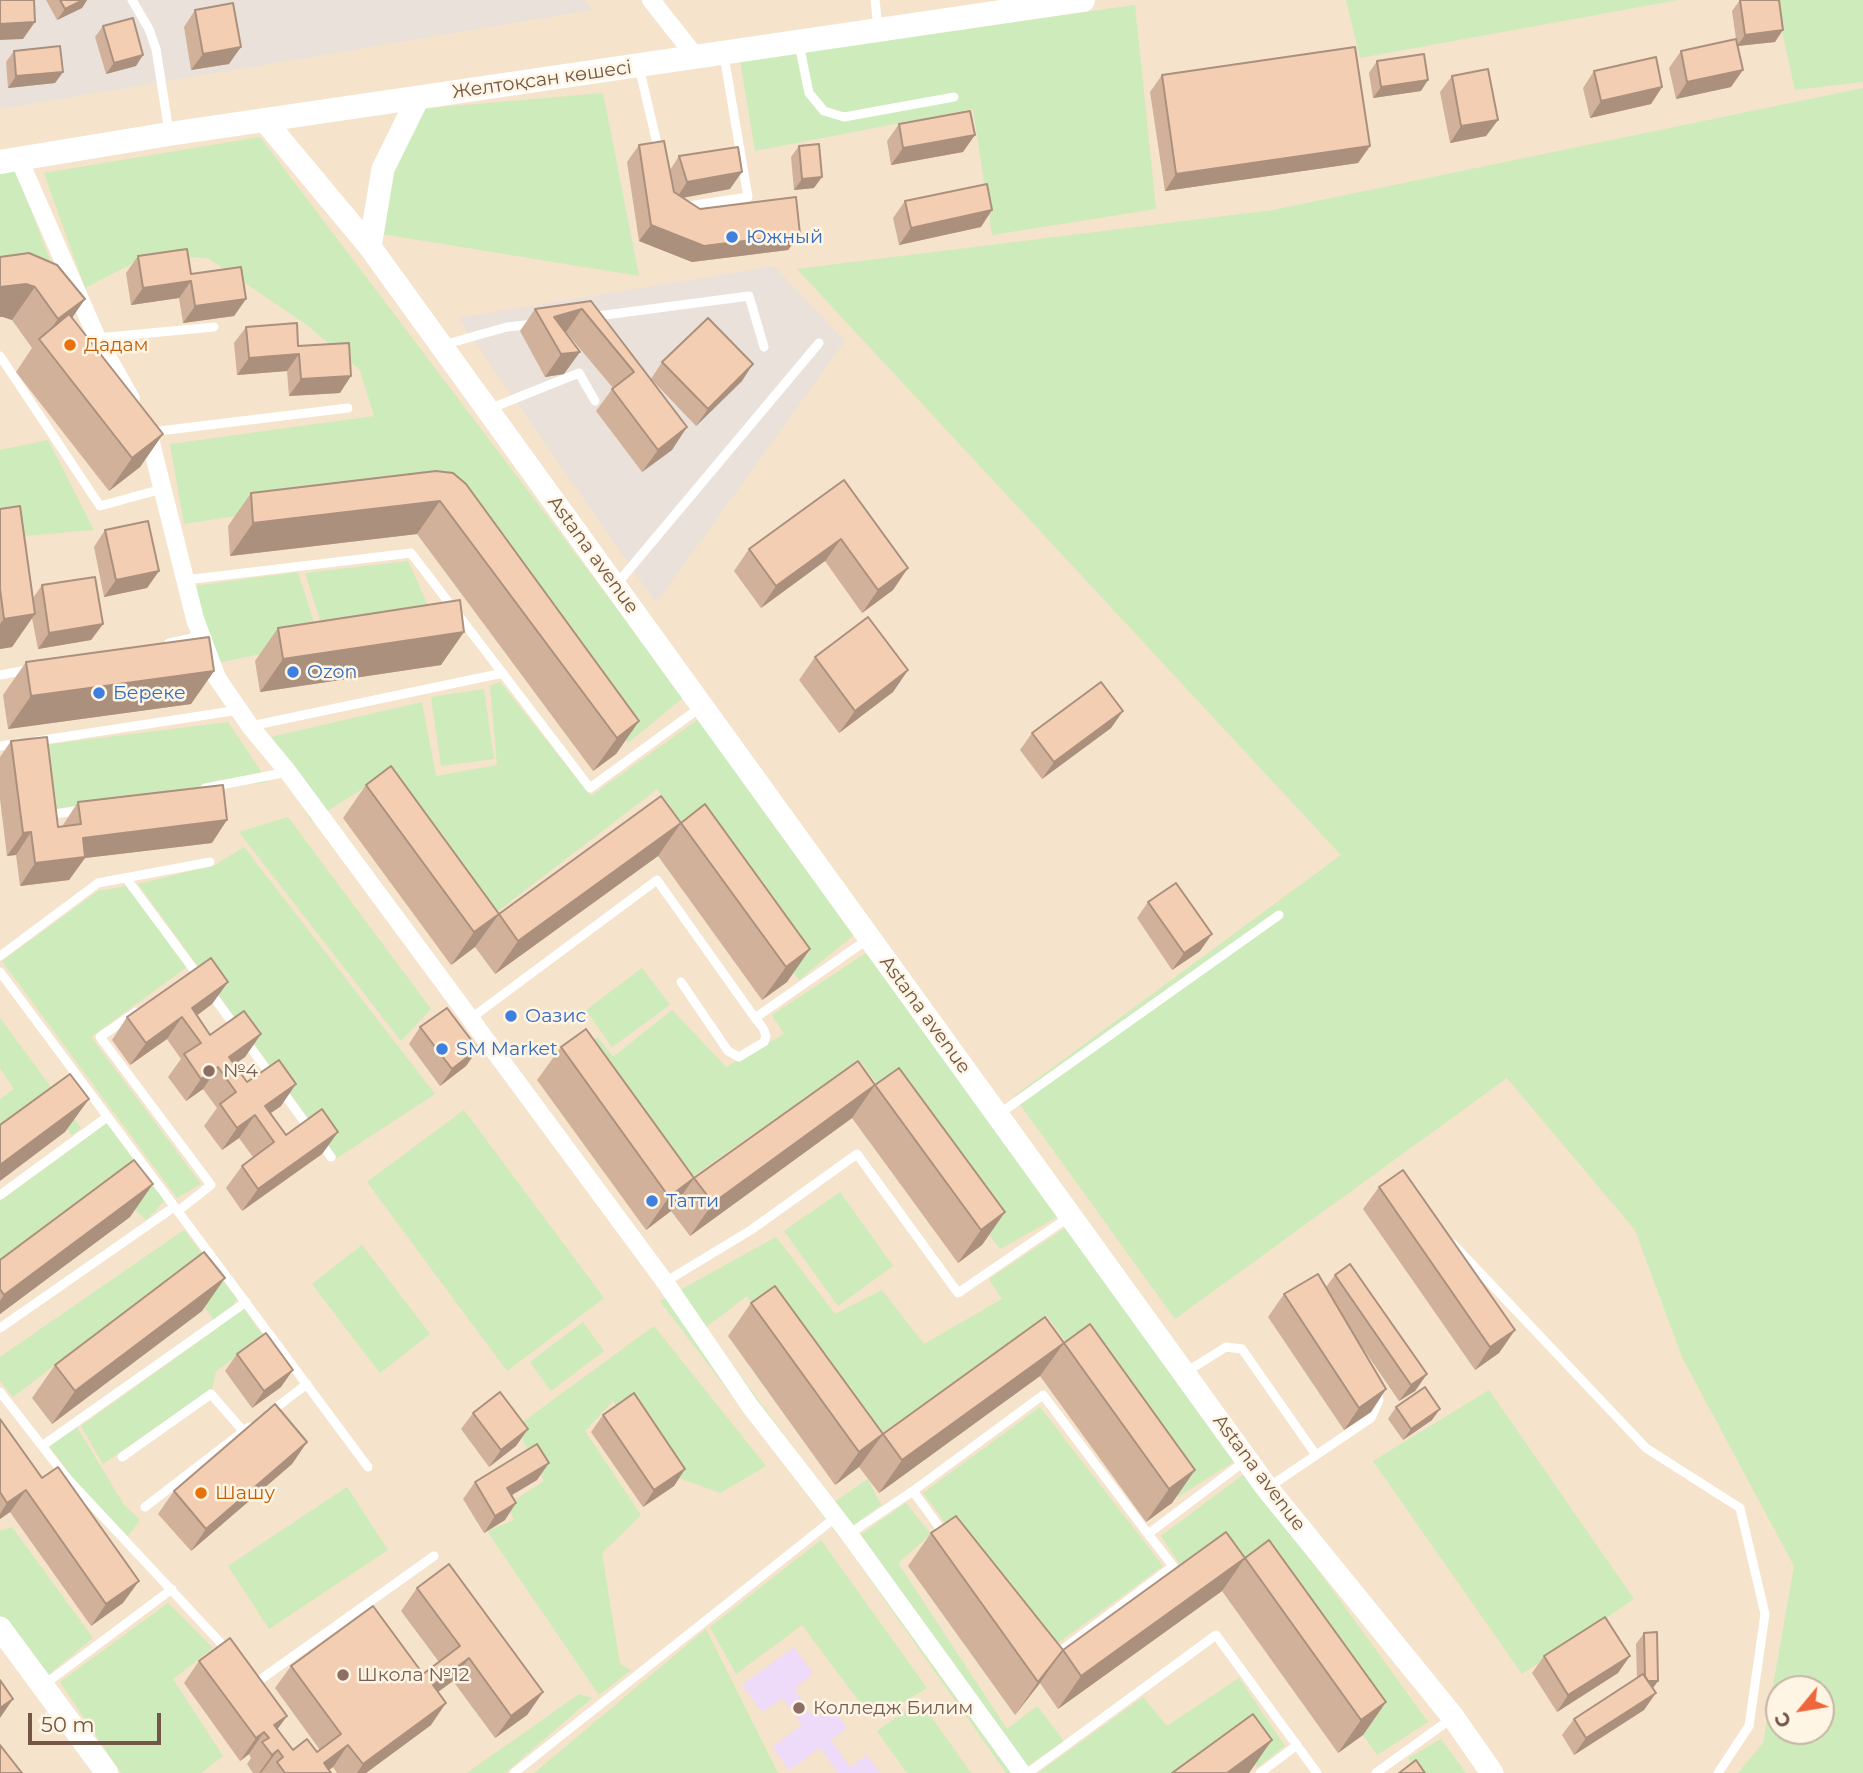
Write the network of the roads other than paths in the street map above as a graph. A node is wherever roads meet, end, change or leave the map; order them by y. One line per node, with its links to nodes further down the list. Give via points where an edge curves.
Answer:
1 (132, 0): 14 (lane, via 156,49)
2 (651, 0): 9 (street)
3 (875, 0): 6 (lane)
4 (1083, 0): 5 (main road, Желтоқсан көшесі)
5 (1014, 5): 6 (main road, Желтоқсан көшесі)
6 (878, 30): 7 (main road, Желтоқсан көшесі)
7 (798, 42): 8 (main road, Желтоқсан көшесі); 11 (lane, via 809,93 824,111 844,117)
8 (724, 53): 9 (main road, Желтоқсан көшесі); 17 (lane, via 748,197)
9 (696, 57): 10 (main road, Желтоқсан көшесі)
10 (639, 65): 12 (main road, Желтоқсан көшесі); 16 (lane)
11 (954, 97)
12 (418, 98): 13 (main road, Желтоқсан көшесі); 18 (street, via 383,169)
13 (265, 121): 14 (main road, Желтоқсан көшесі); 18 (street, Astana avenue)
14 (169, 134): 15 (main road, Желтоқсан көшесі)
15 (9, 160): 22 (street)
16 (663, 168)
17 (673, 208)
18 (370, 247): 24 (street, Astana avenue)
19 (574, 318): 25 (lane, via 749,296)
20 (547, 322): 24 (lane, via 507,327)
21 (214, 327): 22 (lane)
22 (97, 338): 30 (street)
23 (818, 343): 33 (lane)
24 (441, 345): 29 (street, Astana avenue)
25 (764, 347)
26 (0, 356): 31 (lane, via 100,506)
27 (595, 401): 29 (lane, via 579,373)
28 (348, 408): 30 (lane)
29 (487, 409): 33 (street, Astana avenue)
30 (150, 432): 31 (street)
31 (162, 489): 32 (street)
32 (185, 580): 34 (street); 37 (lane, via 411,553)
33 (615, 586): 39 (street, Astana avenue)
34 (202, 636): 35 (lane); 40 (street, via 217,678)
35 (161, 644)
36 (40, 667): 38 (lane)
37 (503, 673): 39 (lane, via 590,788); 41 (lane)
38 (0, 675)
39 (702, 706): 52 (street, Astana avenue)
40 (239, 710): 41 (street); 42 (lane)
41 (250, 726): 45 (street)
42 (35, 741): 43 (lane); 44 (lane)
43 (0, 746)
44 (37, 754)
45 (288, 772): 46 (lane); 60 (street)
46 (195, 790)
47 (46, 804): 48 (lane, via 48,817)
48 (88, 809)
49 (210, 862): 50 (lane)
50 (126, 878): 53 (lane, via 98,883); 54 (lane)
51 (1279, 915): 61 (lane)
52 (869, 938): 59 (lane); 61 (street, Astana avenue)
53 (0, 956)
54 (194, 970): 56 (lane); 63 (lane)
55 (0, 973): 62 (lane)
56 (184, 978)
57 (681, 982): 59 (lane, via 728,1051 739,1056 764,1042 766,1036)
58 (142, 1007): 65 (lane, via 100,1037 211,1185)
59 (755, 1018): 60 (lane, via 657,880)
60 (470, 1019): 68 (street)
61 (997, 1115): 66 (street, Astana avenue)
62 (107, 1117): 64 (lane); 65 (lane)
63 (331, 1157)
64 (0, 1195)
65 (176, 1209): 69 (lane); 70 (lane)
66 (1071, 1216): 68 (lane, via 958,1293 857,1154 751,1230); 71 (street, Astana avenue)
67 (1449, 1240): 107 (lane, via 1646,1448 1740,1508 1765,1614 1749,1726)
68 (665, 1282): 86 (street, via 750,1406)
69 (246, 1302): 73 (lane); 78 (lane)
70 (0, 1328)
71 (1184, 1373): 79 (lane, via 1226,1347 1242,1349); 81 (street, Astana avenue)
72 (1375, 1381): 79 (lane, via 1379,1399 1371,1418)
73 (307, 1384): 75 (lane); 82 (lane)
74 (0, 1392): 78 (lane)
75 (265, 1416)
76 (254, 1424): 77 (lane)
77 (244, 1432): 80 (lane, via 211,1394); 85 (lane)
78 (42, 1446): 91 (lane)
79 (1316, 1455): 83 (lane)
80 (122, 1457)
81 (1246, 1460): 83 (street, Astana avenue); 88 (lane)
82 (368, 1467)
83 (1267, 1488): 97 (street, Astana avenue)
84 (912, 1491): 87 (lane); 88 (lane, via 1043,1395); 89 (lane)
85 (145, 1507)
86 (835, 1517): 87 (street); 100 (lane)
87 (849, 1534): 101 (street)
88 (1148, 1534): 94 (lane, via 1173,1566)
89 (953, 1546)
90 (434, 1556): 95 (lane, via 257,1682)
91 (172, 1588): 93 (lane); 96 (lane)
92 (0, 1628): 96 (street)
93 (239, 1663)
94 (1041, 1666)
95 (248, 1672)
96 (43, 1686): 99 (street)
97 (1453, 1717): 105 (lane); 106 (street, Astana avenue)
98 (1297, 1745): 102 (lane, via 1216,1635); 103 (lane); 104 (lane)
99 (107, 1773)
100 (514, 1773)
101 (1022, 1773)
102 (1028, 1773)
103 (1260, 1773)
104 (1317, 1773)
105 (1376, 1773)
106 (1492, 1773)
107 (1718, 1773)

